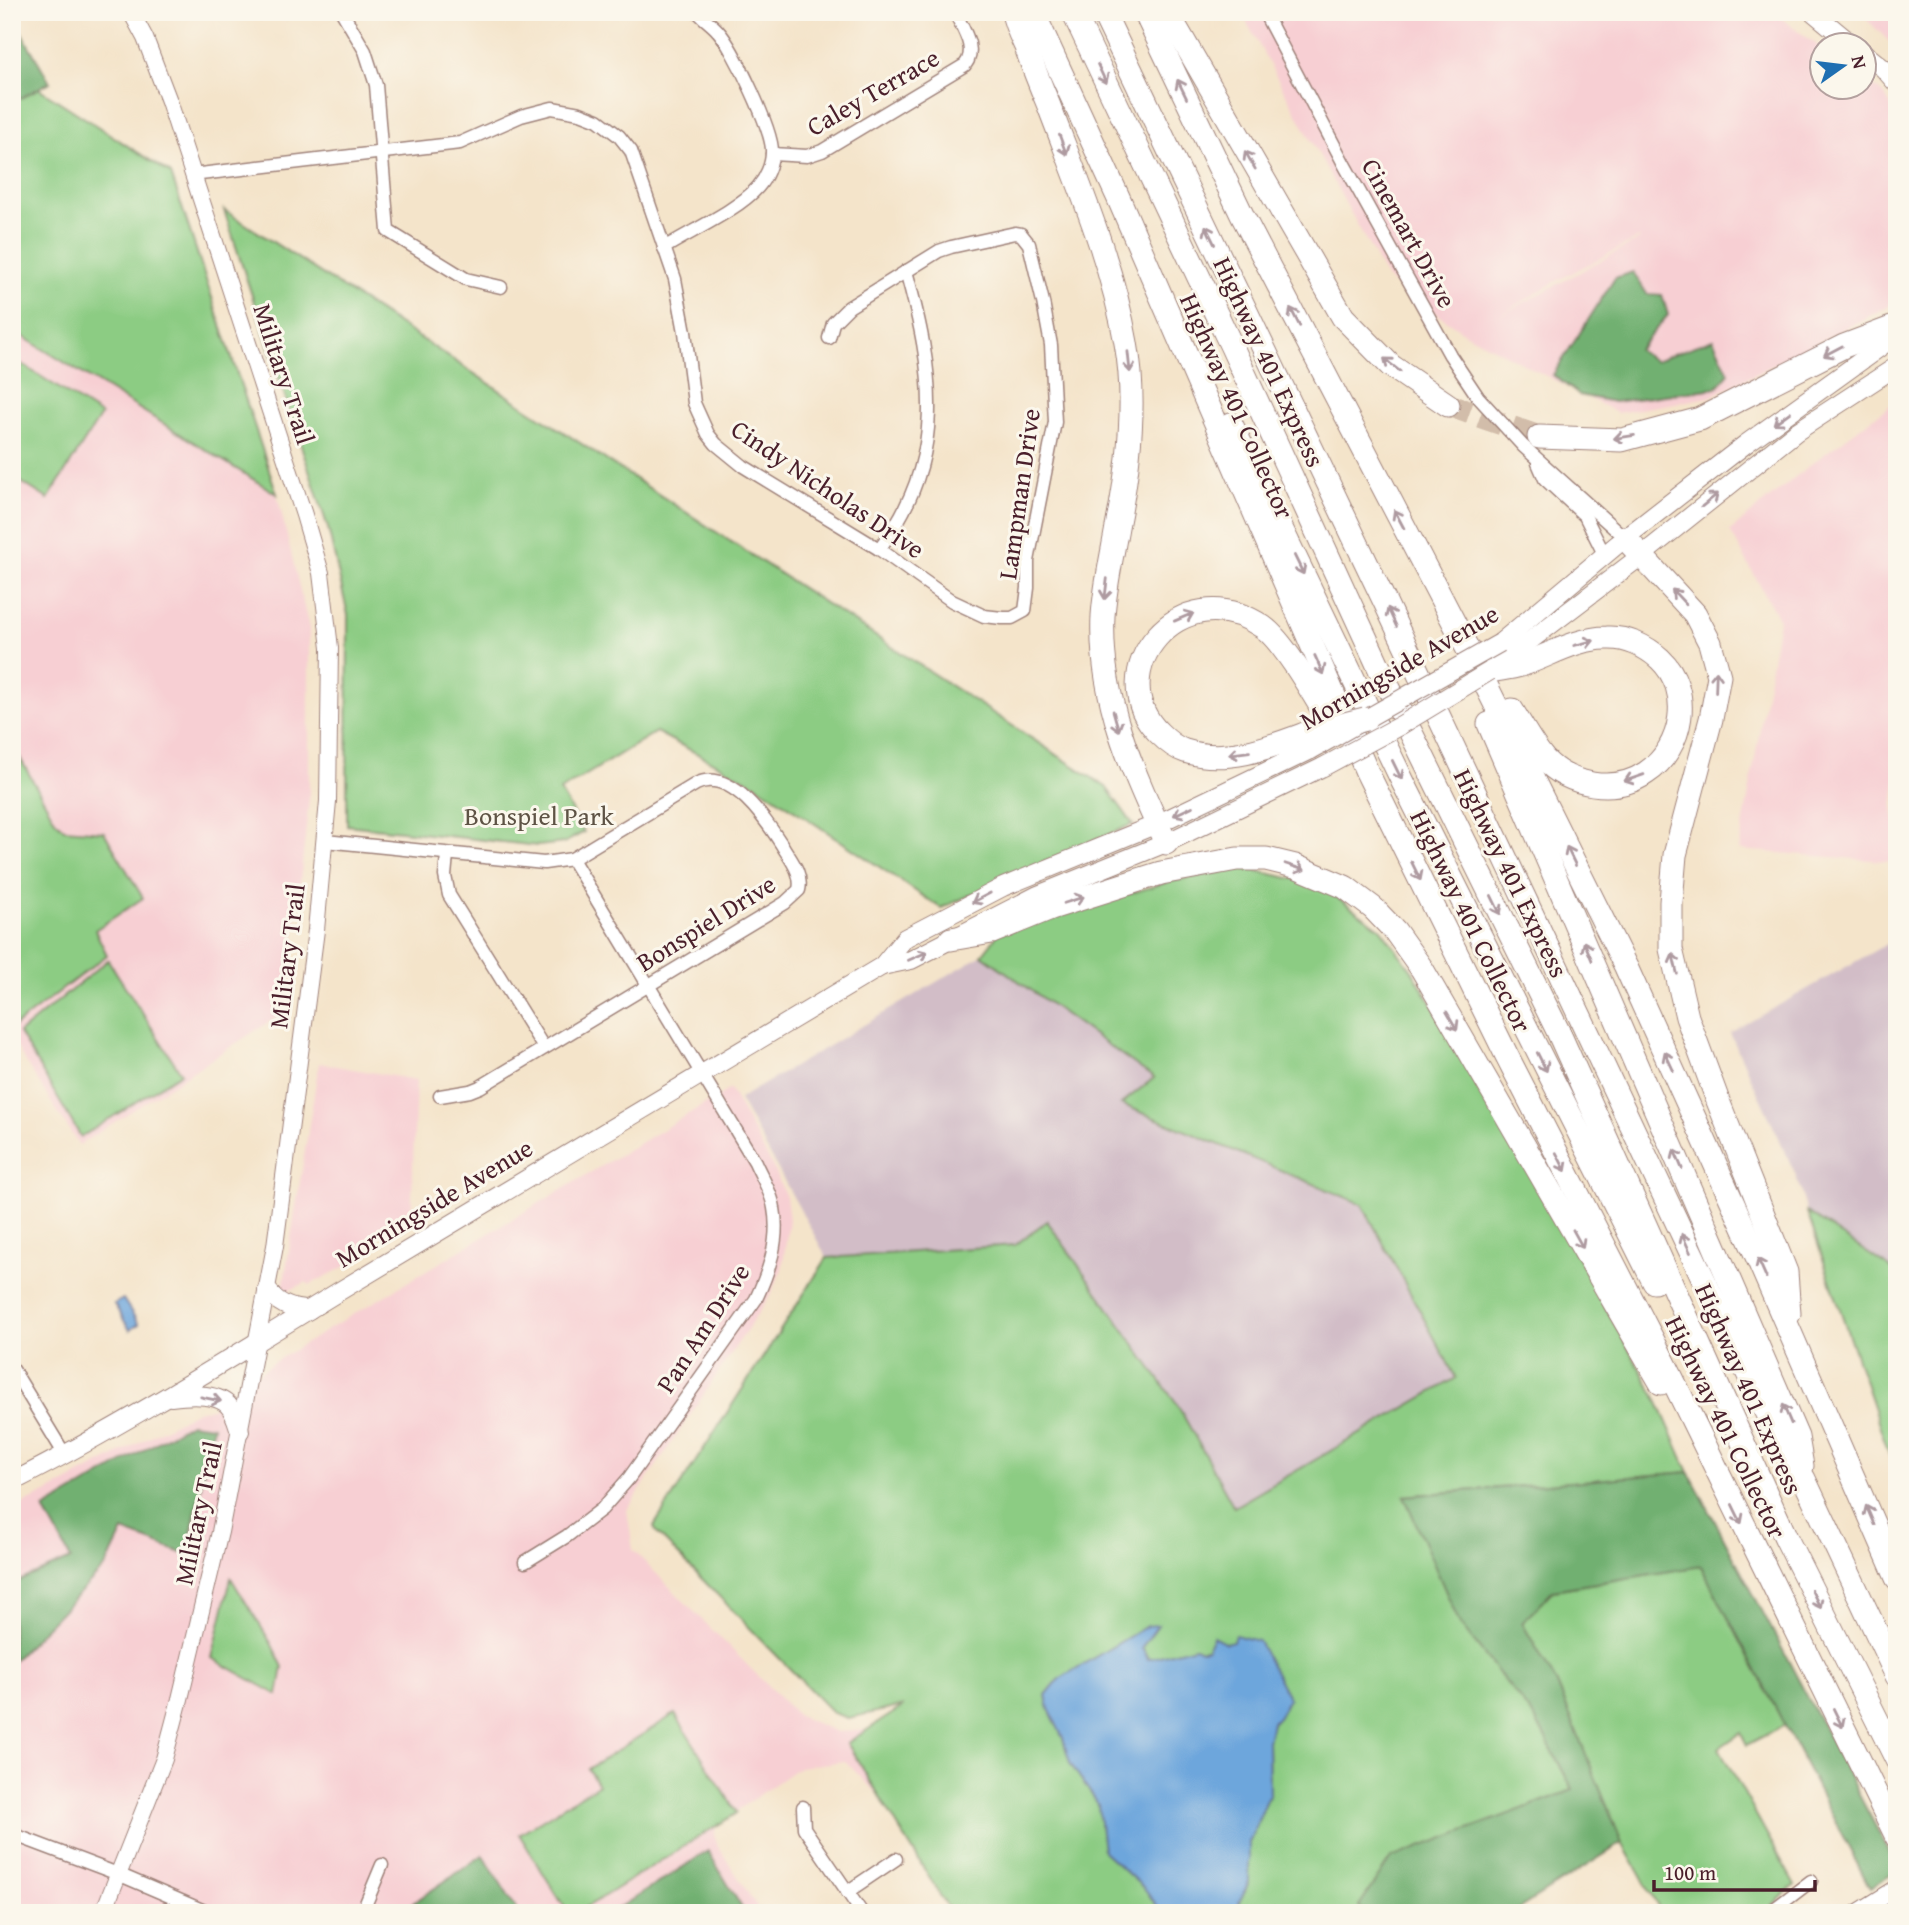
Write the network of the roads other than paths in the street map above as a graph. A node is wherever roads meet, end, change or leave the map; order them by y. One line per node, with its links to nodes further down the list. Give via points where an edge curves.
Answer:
1 (131, 12): 18 (street, Military Trail, via 169,101)
2 (342, 12): 16 (street, via 373,71)
3 (698, 12): 17 (street, via 731,49 768,130)
4 (955, 12): 17 (street, Caley Terrace, via 971,56 965,65 822,151 807,156)
5 (1013, 12): 38 (highway, one-way to 38, via 1101,249 1127,343 1130,417 1104,605 1104,654 1116,724)
6 (1033, 12): 19 (highway, Highway 401 Collector)
7 (1073, 12): 59 (highway, Highway 401 Express, one-way to 59, via 1384,677 1556,1029)
8 (1103, 12): 57 (highway, Highway 401 Express, one-way to 8, via 1777,1435)
9 (1145, 12): 34 (highway, one-way to 9, via 1244,217)
10 (1167, 12): 27 (highway, one-way to 10, via 1391,366 1343,317)
11 (1264, 12): 28 (street, Cinemart Drive, via 1450,355 1489,411)
12 (1813, 12): 13 (main road)
13 (1837, 32)
14 (1878, 64): 15 (main road)
15 (1897, 84)
16 (381, 153): 18 (street); 20 (street, Cindy Nicholas Drive, via 460,143 544,109 580,113 609,126 631,151); 22 (street, via 388,231 466,279)
17 (772, 154): 20 (street, via 759,186 744,200)
18 (192, 176): 39 (street, Military Trail, via 321,573 330,648)
19 (1118, 197): 37 (highway, Highway 401 Collector, one-way to 37); 59 (highway, one-way to 59, via 1135,217 1403,782)
20 (664, 248): 30 (street, Cindy Nicholas Drive, via 683,320 694,403 708,434 743,466)
21 (906, 271): 25 (street, Lampman Drive, via 846,310 833,323); 30 (street, via 925,345 930,413 912,498); 33 (street, Lampman Drive, via 951,247 997,236 1021,234 1029,244 1048,329 1055,415 1028,561 1028,596)
22 (501, 287)
23 (1897, 326): 28 (highway, one-way to 28, via 1844,346 1700,419 1622,440)
24 (1897, 335): 29 (main road, Morningside Avenue, one-way to 29)
25 (829, 338)
26 (1897, 366): 32 (main road, Morningside Avenue, one-way to 26, via 1796,432)
27 (1448, 405)
28 (1538, 448): 29 (street, Cinemart Drive); 31 (street, Cinemart Drive, via 1545,479 1585,516)
29 (1625, 538): 31 (main road, Morningside Avenue); 32 (highway)
30 (879, 549): 33 (street, Cindy Nicholas Drive, via 964,607 984,616)
31 (1605, 556): 34 (main road, Morningside Avenue)
32 (1641, 556): 34 (main road, Morningside Avenue); 50 (highway, one-way to 32, via 1786,1272 1687,1017 1671,949 1675,855 1719,676 1710,643 1695,614)
33 (1021, 615)
34 (1498, 661): 34 (highway, one-way to 34, via 1606,638 1630,641 1652,652 1670,668 1681,693 1680,723 1668,752 1646,774 1612,785 1574,780 1545,760 1501,695); 35 (main road, Morningside Avenue, bridge); 38 (main road, Morningside Avenue, bridge, via 1401,725 1323,767); 50 (highway, one-way to 34, via 1626,967); 57 (highway, one-way to 34, via 1797,1437 1480,704)
35 (1365, 719): 36 (highway, bridge)
36 (1308, 742): 37 (highway, one-way to 37, via 1230,755 1184,751 1167,741 1152,726 1138,683 1151,643 1172,622 1189,613 1215,609 1243,616 1265,629 1285,651 1353,758); 38 (main road, Morningside Avenue, one-way to 38)
37 (1367, 772): 55 (highway, Highway 401 Collector, one-way to 55)
38 (1161, 833): 42 (main road, Morningside Avenue); 43 (main road, Morningside Avenue, one-way to 43, via 1003,887 905,938)
39 (325, 841): 40 (street, Bonspiel Drive); 48 (street, Military Trail)
40 (447, 855): 41 (street, Bonspiel Drive, via 544,863); 45 (street, via 449,895)
41 (572, 859): 44 (street, Pan Am Drive); 44 (street, Bonspiel Drive, via 705,779 722,782 760,811 796,869 801,882 794,896)
42 (951, 939): 43 (main road, Morningside Avenue, one-way to 42, via 911,960); 55 (highway, one-way to 55, via 992,932 1161,873 1237,859 1295,866 1345,887 1395,931 1422,969 1647,1362)
43 (882, 966): 46 (main road, Morningside Avenue)
44 (647, 986): 45 (street, Bonspiel Drive); 46 (street, Pan Am Drive)
45 (544, 1048): 47 (street, Bonspiel Drive, via 480,1087)
46 (701, 1074): 49 (main road, Morningside Avenue); 60 (street, Pan Am Drive, via 755,1162 774,1207 770,1269 756,1299 629,1478 602,1509)
47 (440, 1096)
48 (267, 1289): 49 (main road, via 284,1305); 51 (street, Military Trail)
49 (309, 1310): 51 (main road, Morningside Avenue)
50 (1790, 1331): 61 (highway, one-way to 50)
51 (255, 1345): 53 (main road, Morningside Avenue); 54 (street, Military Trail)
52 (12, 1368): 56 (street)
53 (164, 1398): 54 (main road, one-way to 54, via 219,1399 233,1412); 56 (main road, Morningside Avenue)
54 (240, 1431): 69 (street, Military Trail, via 180,1699 163,1759)
55 (1707, 1453): 66 (highway, Highway 401 Collector, one-way to 66)
56 (65, 1455): 58 (main road, Morningside Avenue)
57 (1804, 1479): 62 (highway, Highway 401 Express)
58 (12, 1482)
59 (1786, 1538): 63 (highway, Highway 401 Express, one-way to 63)
60 (525, 1562)
61 (1897, 1578)
62 (1897, 1676)
63 (1897, 1760)
64 (803, 1807): 72 (street, via 804,1828)
65 (12, 1834): 69 (street)
66 (1897, 1837)
67 (896, 1859): 72 (street)
68 (382, 1865): 75 (street)
69 (118, 1874): 73 (street, Military Trail); 74 (street)
70 (1811, 1881): 77 (street)
71 (1896, 1888): 78 (street)
72 (847, 1892): 76 (street)
73 (103, 1913)
74 (209, 1913)
75 (362, 1913)
76 (862, 1913)
77 (1769, 1913)
78 (1857, 1913)

